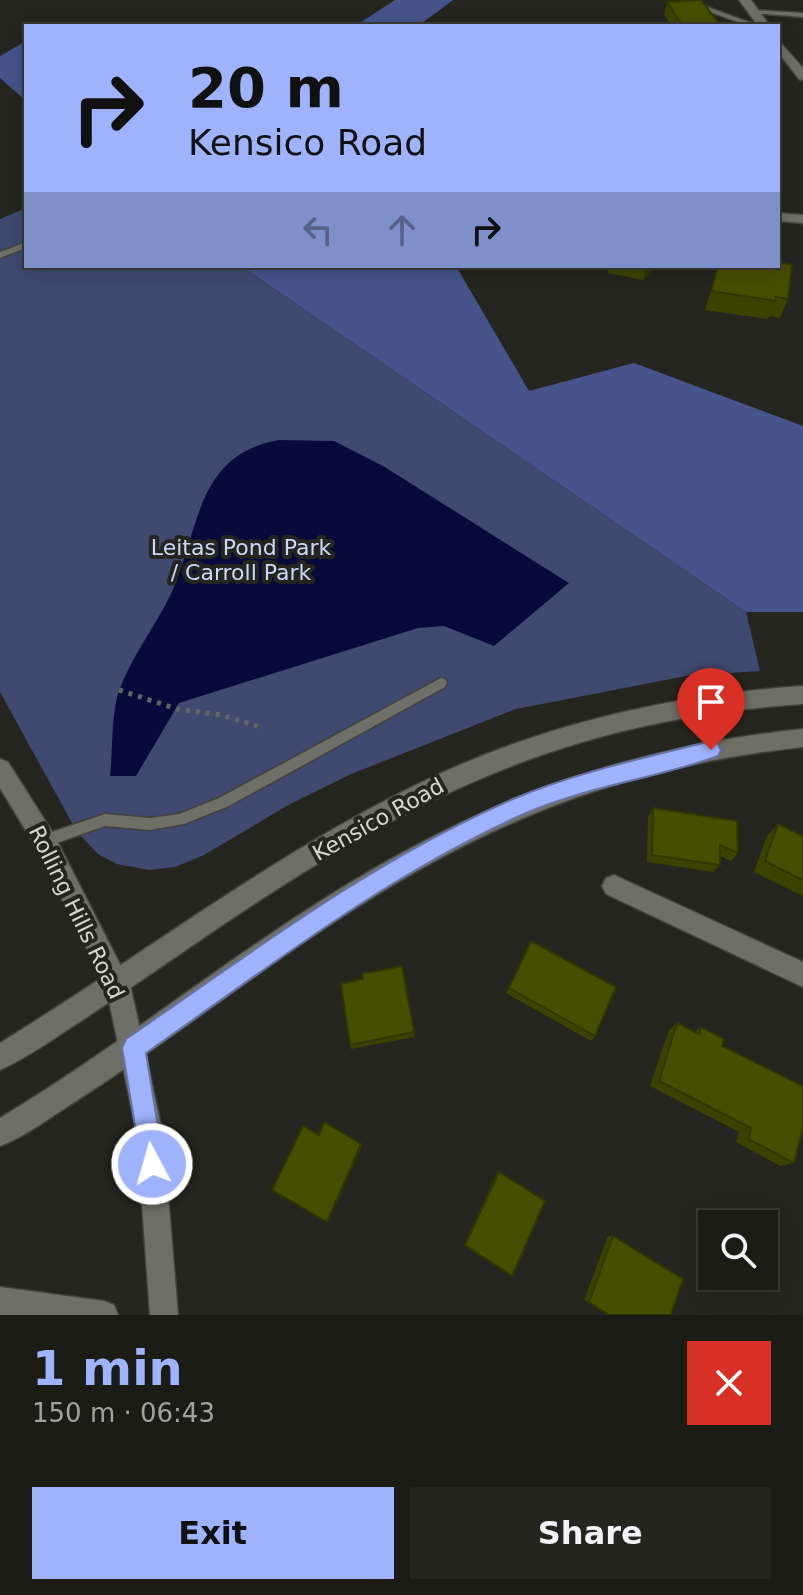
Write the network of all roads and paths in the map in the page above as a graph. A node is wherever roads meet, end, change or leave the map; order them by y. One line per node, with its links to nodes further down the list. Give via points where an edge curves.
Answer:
1 (745, 0): 3 (street)
2 (687, 8): 5 (lane, via 702,7)
3 (753, 12): 4 (lane); 6 (street)
4 (803, 15)
5 (751, 24)
6 (762, 24)
7 (780, 47): 8 (street)
8 (803, 76)
9 (780, 217): 10 (street)
10 (803, 219)
11 (24, 246): 12 (lane)
12 (0, 255)
13 (441, 683): 19 (lane, via 224,802 179,820 105,820)
14 (119, 690): 16 (path)
15 (803, 695): 22 (street, Kensico Road, via 697,706 616,722 479,766 344,835)
16 (260, 727)
17 (803, 738): 23 (street, via 693,753 623,770 486,821 349,898)
18 (0, 769): 19 (street, Rolling Hills Road)
19 (45, 841): 22 (street, Rolling Hills Road)
20 (614, 886): 21 (street)
21 (803, 975)
22 (118, 984): 23 (street, Rolling Hills Road); 24 (street, Kensico Road)
23 (134, 1048): 25 (street); 28 (street, Rolling Hills Road, via 150,1134)
24 (0, 1057)
25 (0, 1133)
26 (0, 1301): 27 (street)
27 (104, 1315)
28 (164, 1315)

